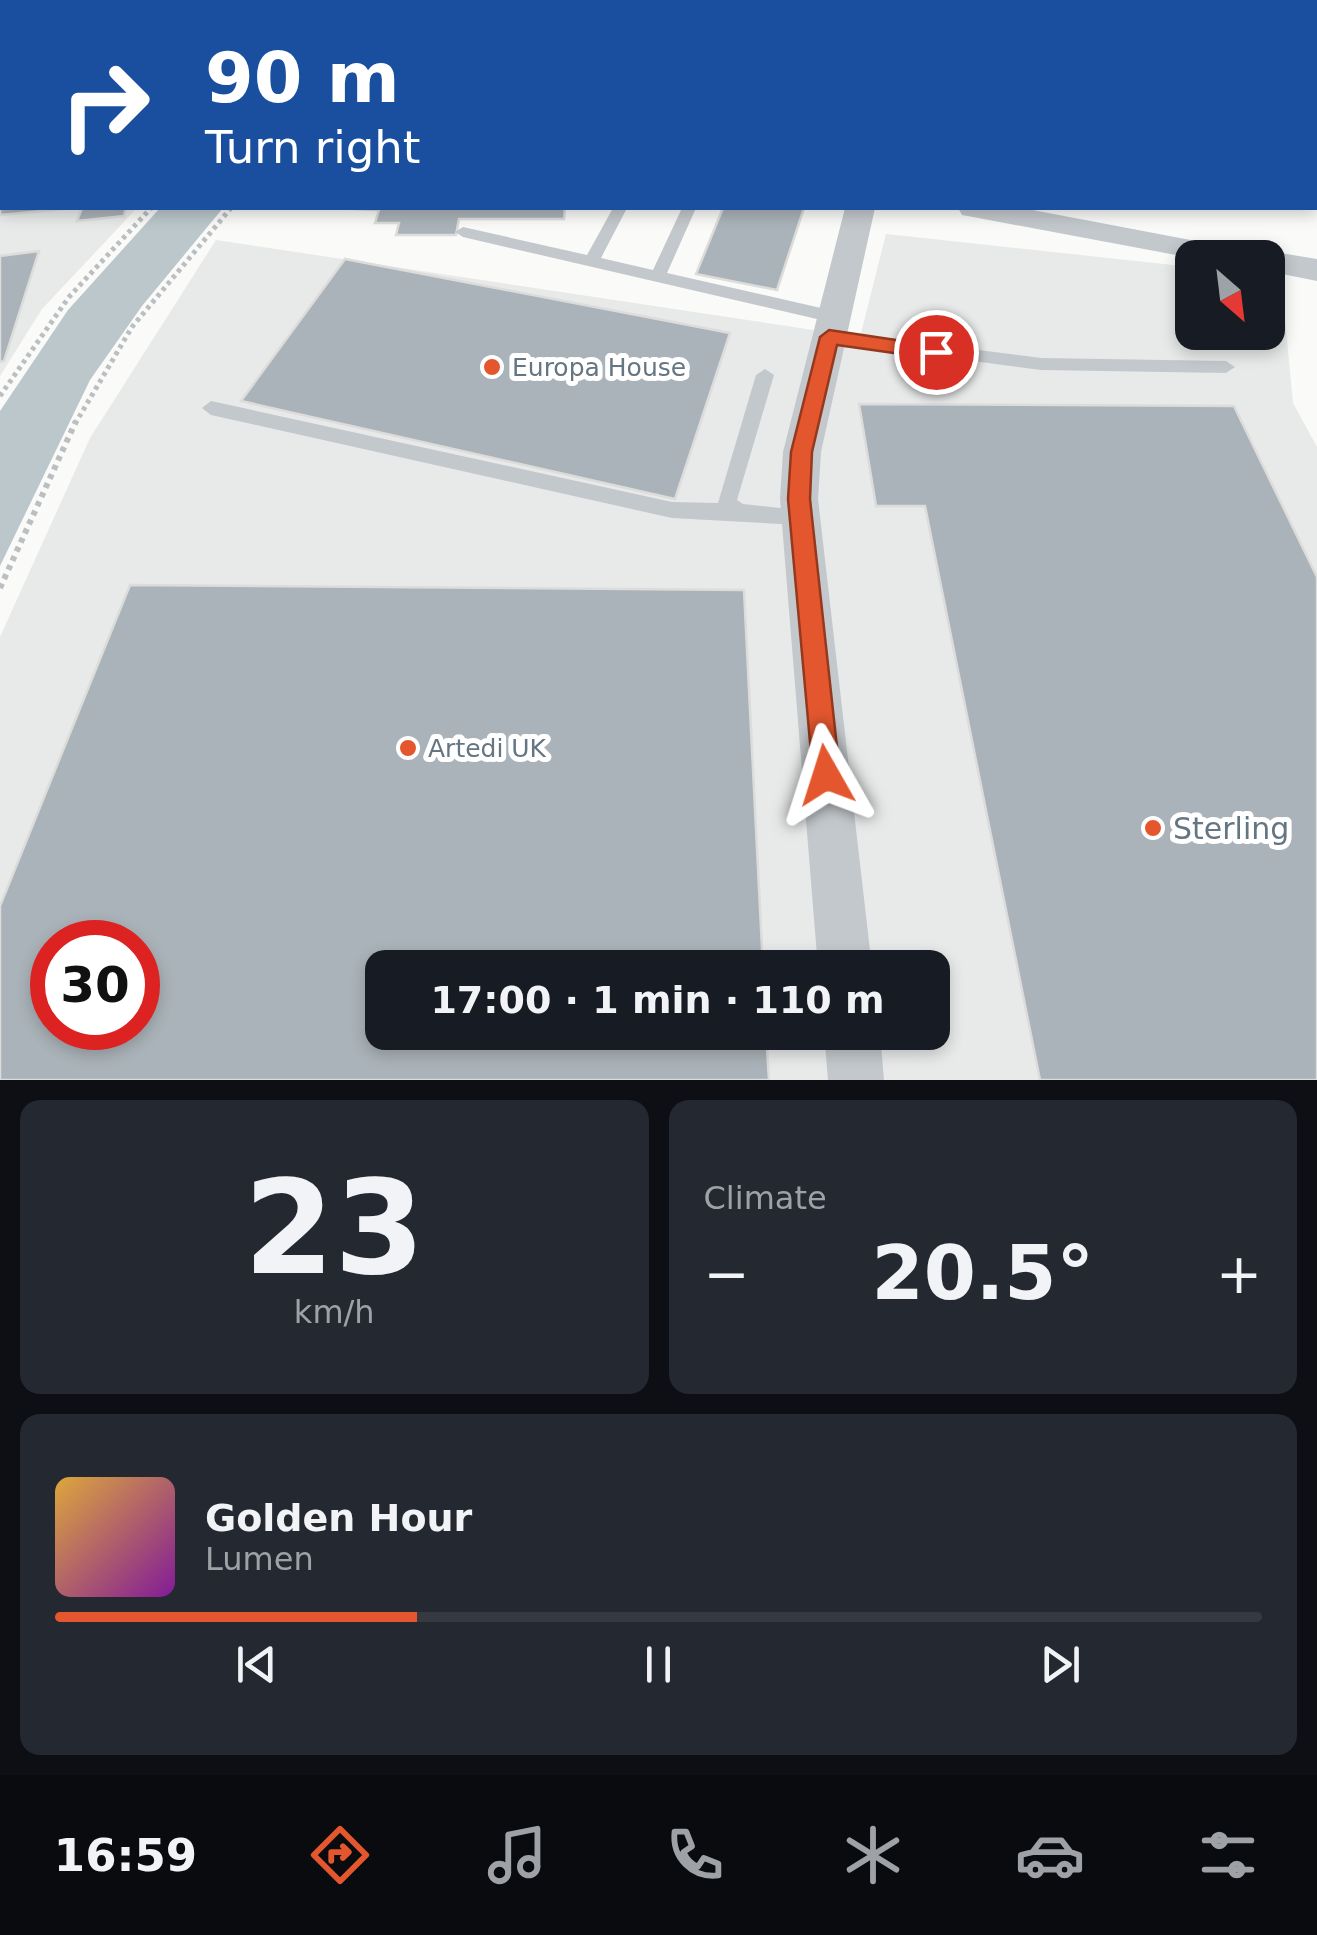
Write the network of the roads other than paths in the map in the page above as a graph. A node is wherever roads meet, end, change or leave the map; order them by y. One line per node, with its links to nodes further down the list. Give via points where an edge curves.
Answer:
1 (619, 210): 7 (lane)
2 (687, 210): 10 (lane)
3 (860, 210): 11 (street)
4 (984, 210): 6 (street)
5 (463, 232): 7 (lane)
6 (1175, 245)
7 (592, 261): 10 (lane)
8 (1285, 264): 9 (street)
9 (1317, 270)
10 (658, 275): 11 (lane)
11 (832, 327): 12 (lane, via 1041,364); 16 (street, via 802,452)
12 (1226, 366)
13 (765, 375): 15 (lane, via 726,502)
14 (211, 408): 15 (lane, via 672,510)
15 (738, 512): 16 (lane)
16 (800, 518): 17 (street)
17 (843, 950)
18 (854, 1050): 19 (street)
19 (856, 1080)

